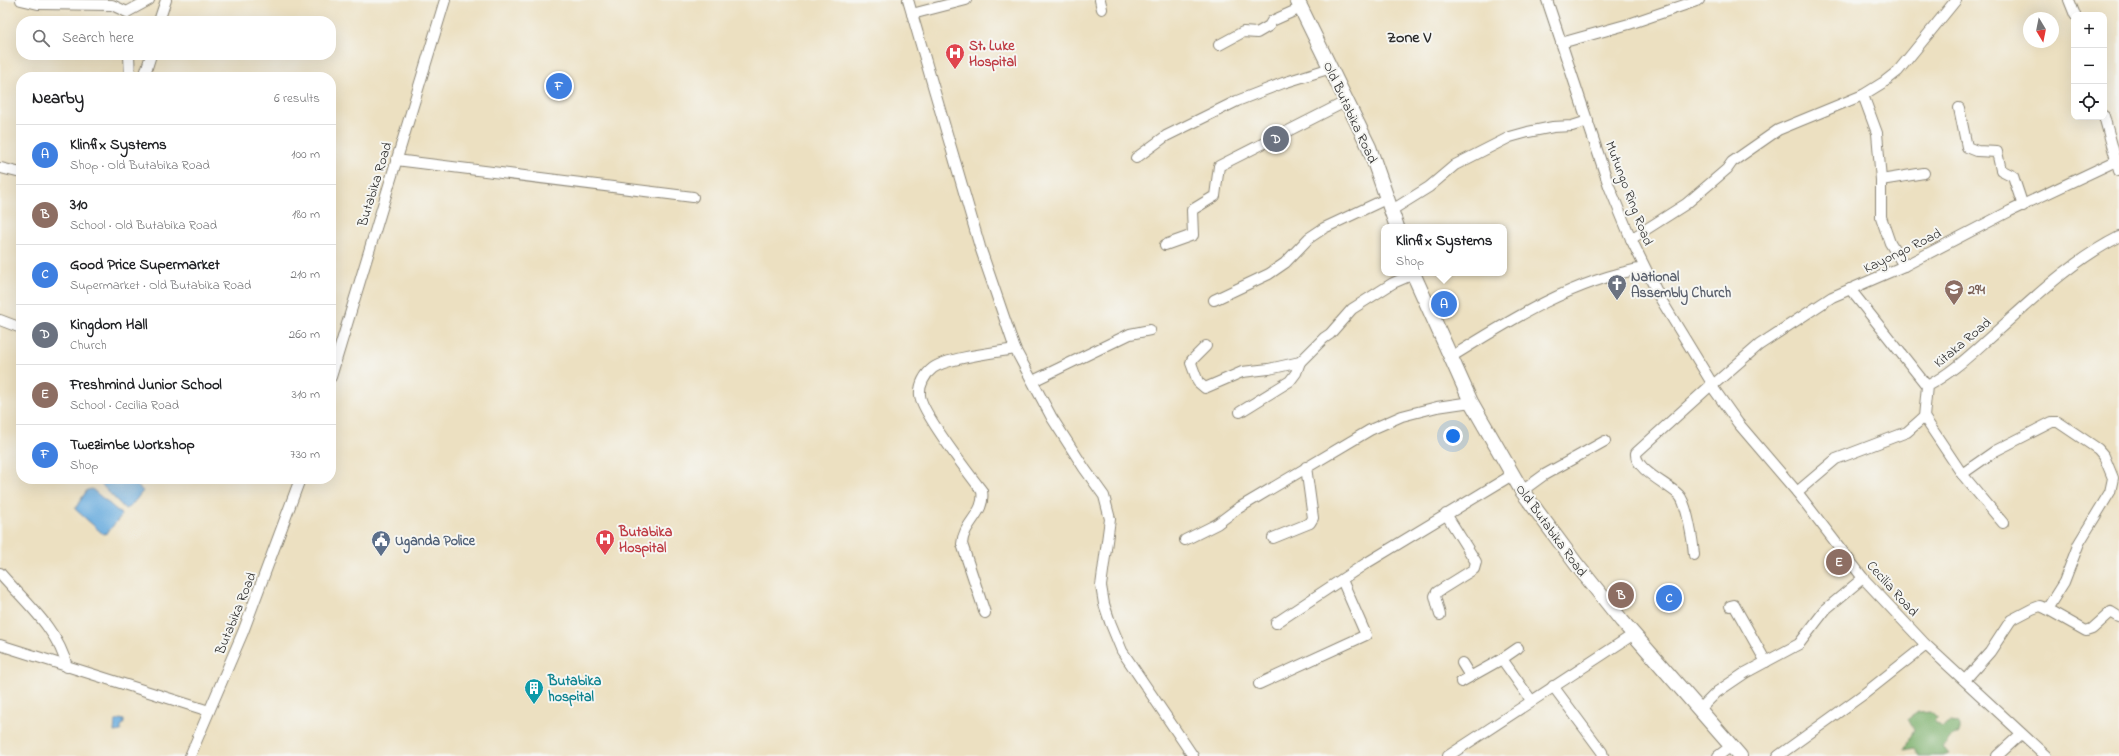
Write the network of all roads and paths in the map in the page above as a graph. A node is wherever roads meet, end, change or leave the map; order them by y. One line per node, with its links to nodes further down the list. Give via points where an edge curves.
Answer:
1 (22, 0): 14 (street, via 38,4 112,6)
2 (148, 0): 15 (street)
3 (166, 0): 16 (street)
4 (444, 0): 30 (street, Butabika Road)
5 (908, 0): 13 (street)
6 (966, 0): 13 (street)
7 (1547, 0): 17 (street, Mutungo Ring Road)
8 (1699, 0): 17 (street)
9 (1956, 0): 24 (street, via 1898,70)
10 (2069, 0): 12 (street)
11 (1299, 4): 18 (street, via 1257,33 1243,32); 21 (main road, Old Butabika Road)
12 (2075, 12)
13 (912, 14): 53 (street, via 980,247)
14 (126, 16)
15 (128, 16)
16 (161, 16)
17 (1560, 43): 28 (street, Mutungo Ring Road)
18 (1219, 45)
19 (129, 60): 22 (street)
20 (149, 60): 23 (street)
21 (1331, 68): 25 (main road, Old Butabika Road); 29 (street, via 1237,101 1166,136)
22 (130, 72)
23 (145, 72)
24 (1863, 95): 35 (street, via 1877,133); 41 (street, via 1778,130 1732,162 1686,204)
25 (1347, 101): 37 (main road, Old Butabika Road, via 1369,147); 42 (street, via 1219,166 1215,196 1192,210 1193,234)
26 (1959, 108): 38 (street, via 1968,147 1971,150 1997,152 2001,170 2015,179)
27 (2105, 120): 31 (street)
28 (1588, 121): 37 (street, via 1572,126 1528,132 1510,138 1454,165 1430,187); 41 (street, Mutungo Ring Road, via 1609,186)
29 (1136, 158)
30 (396, 160): 36 (street); 55 (street, Butabika Road)
31 (2118, 166): 38 (street, Kayongo Road)
32 (1, 168): 33 (street)
33 (16, 172)
34 (1924, 173): 35 (street)
35 (1881, 180): 43 (street, via 1881,217 1890,243)
36 (693, 197)
37 (1390, 204): 39 (main road, Old Butabika Road); 48 (street, via 1324,228 1269,274)
38 (2023, 206): 43 (street, Kayongo Road)
39 (1396, 224)
40 (2119, 237): 59 (street, Kitaka Road, via 2088,254 1947,375)
41 (1631, 239): 44 (street, Mutungo Ring Road)
42 (1165, 245)
43 (1904, 266): 47 (street, Kayongo Road)
44 (1644, 268): 54 (street, via 1620,273 1558,296 1515,316); 58 (street, Mutungo Ring Road)
45 (1408, 276): 56 (street, via 1352,309)
46 (1415, 276): 54 (main road, Old Butabika Road)
47 (1850, 289): 58 (street, Kayongo Road, via 1832,297 1777,332); 59 (street)
48 (1214, 300)
49 (0, 320): 50 (street)
50 (16, 326)
51 (1150, 330): 57 (street, via 1130,334)
52 (1206, 346): 56 (street, via 1191,363 1198,382 1205,388 1242,372)
53 (1015, 349): 57 (street); 80 (street, via 979,354 940,364 926,375 920,388 922,406 982,491 982,506 963,535 962,544)
54 (1451, 357): 60 (main road, Old Butabika Road)
55 (336, 360)
56 (1300, 362): 61 (street, via 1290,381)
57 (1033, 381): 103 (street, via 1052,418 1104,496 1110,519 1101,586 1104,604 1116,636 1126,657)
58 (1712, 385): 69 (street, Cecilia Road, via 1738,423); 74 (street, Kayongo Road, via 1636,453 1640,465 1681,498)
59 (1927, 386): 62 (street, Kitaka Road)
60 (1471, 402): 64 (street, via 1402,416 1370,430); 66 (main road, Old Butabika Road)
61 (1240, 412)
62 (1924, 417): 65 (street); 69 (street, via 1907,432 1836,459)
63 (1605, 441): 68 (street, via 1544,475)
64 (1306, 467): 72 (street, via 1313,518 1310,523); 73 (street, via 1217,524)
65 (1962, 474): 71 (street); 79 (street, via 1995,451 2052,422 2058,422 2098,449 2104,456 2113,478 2110,492 2079,543 2064,582)
66 (1512, 475): 68 (main road, Old Butabika Road); 70 (street)
67 (298, 484): 99 (street, Butabika Road, via 243,632)
68 (1522, 491): 84 (main road, Old Butabika Road, via 1577,565)
69 (1797, 492): 76 (street, Cecilia Road)
70 (1446, 514): 77 (street); 81 (street, via 1476,562 1474,569 1437,592 1435,596)
71 (2003, 524)
72 (1273, 538)
73 (1185, 540)
74 (1694, 555)
75 (0, 573): 91 (street, via 51,631 62,648)
76 (1863, 578): 86 (street, Cecilia Road); 89 (street, via 1826,608 1799,644)
77 (1342, 580): 83 (street); 95 (street, via 1366,635)
78 (1730, 606): 89 (street, via 1734,605)
79 (2047, 609): 82 (street, via 2086,631 2092,629 2111,612); 93 (street, via 2040,606 2011,620 1990,652)
80 (985, 613)
81 (1440, 616)
82 (2119, 616)
83 (1276, 623)
84 (1634, 634): 96 (street); 98 (main road, Old Butabika Road)
85 (0, 645): 91 (street)
86 (1926, 645): 93 (street, Cecilia Road); 107 (street)
87 (1518, 648): 88 (street)
88 (1502, 659): 92 (street); 97 (street)
89 (1766, 662): 98 (street, via 1717,692)
90 (1462, 663): 92 (street)
91 (67, 667): 99 (street)
92 (1470, 676): 94 (street)
93 (1965, 680): 100 (street, Cecilia Road)
94 (1461, 682)
95 (1259, 684)
96 (1553, 686): 97 (street); 105 (street)
97 (1531, 700): 104 (street)
98 (1700, 709): 101 (main road, Old Butabika Road)
99 (209, 711): 102 (street, Butabika Road)
100 (2021, 734): 108 (street); 109 (street, Cecilia Road)
101 (1736, 752): 106 (street, via 1726,750)
102 (190, 756)
103 (1193, 756)
104 (1448, 756)
105 (1603, 756)
106 (1718, 756)
107 (1778, 756)
108 (1997, 756)
109 (2046, 756)

